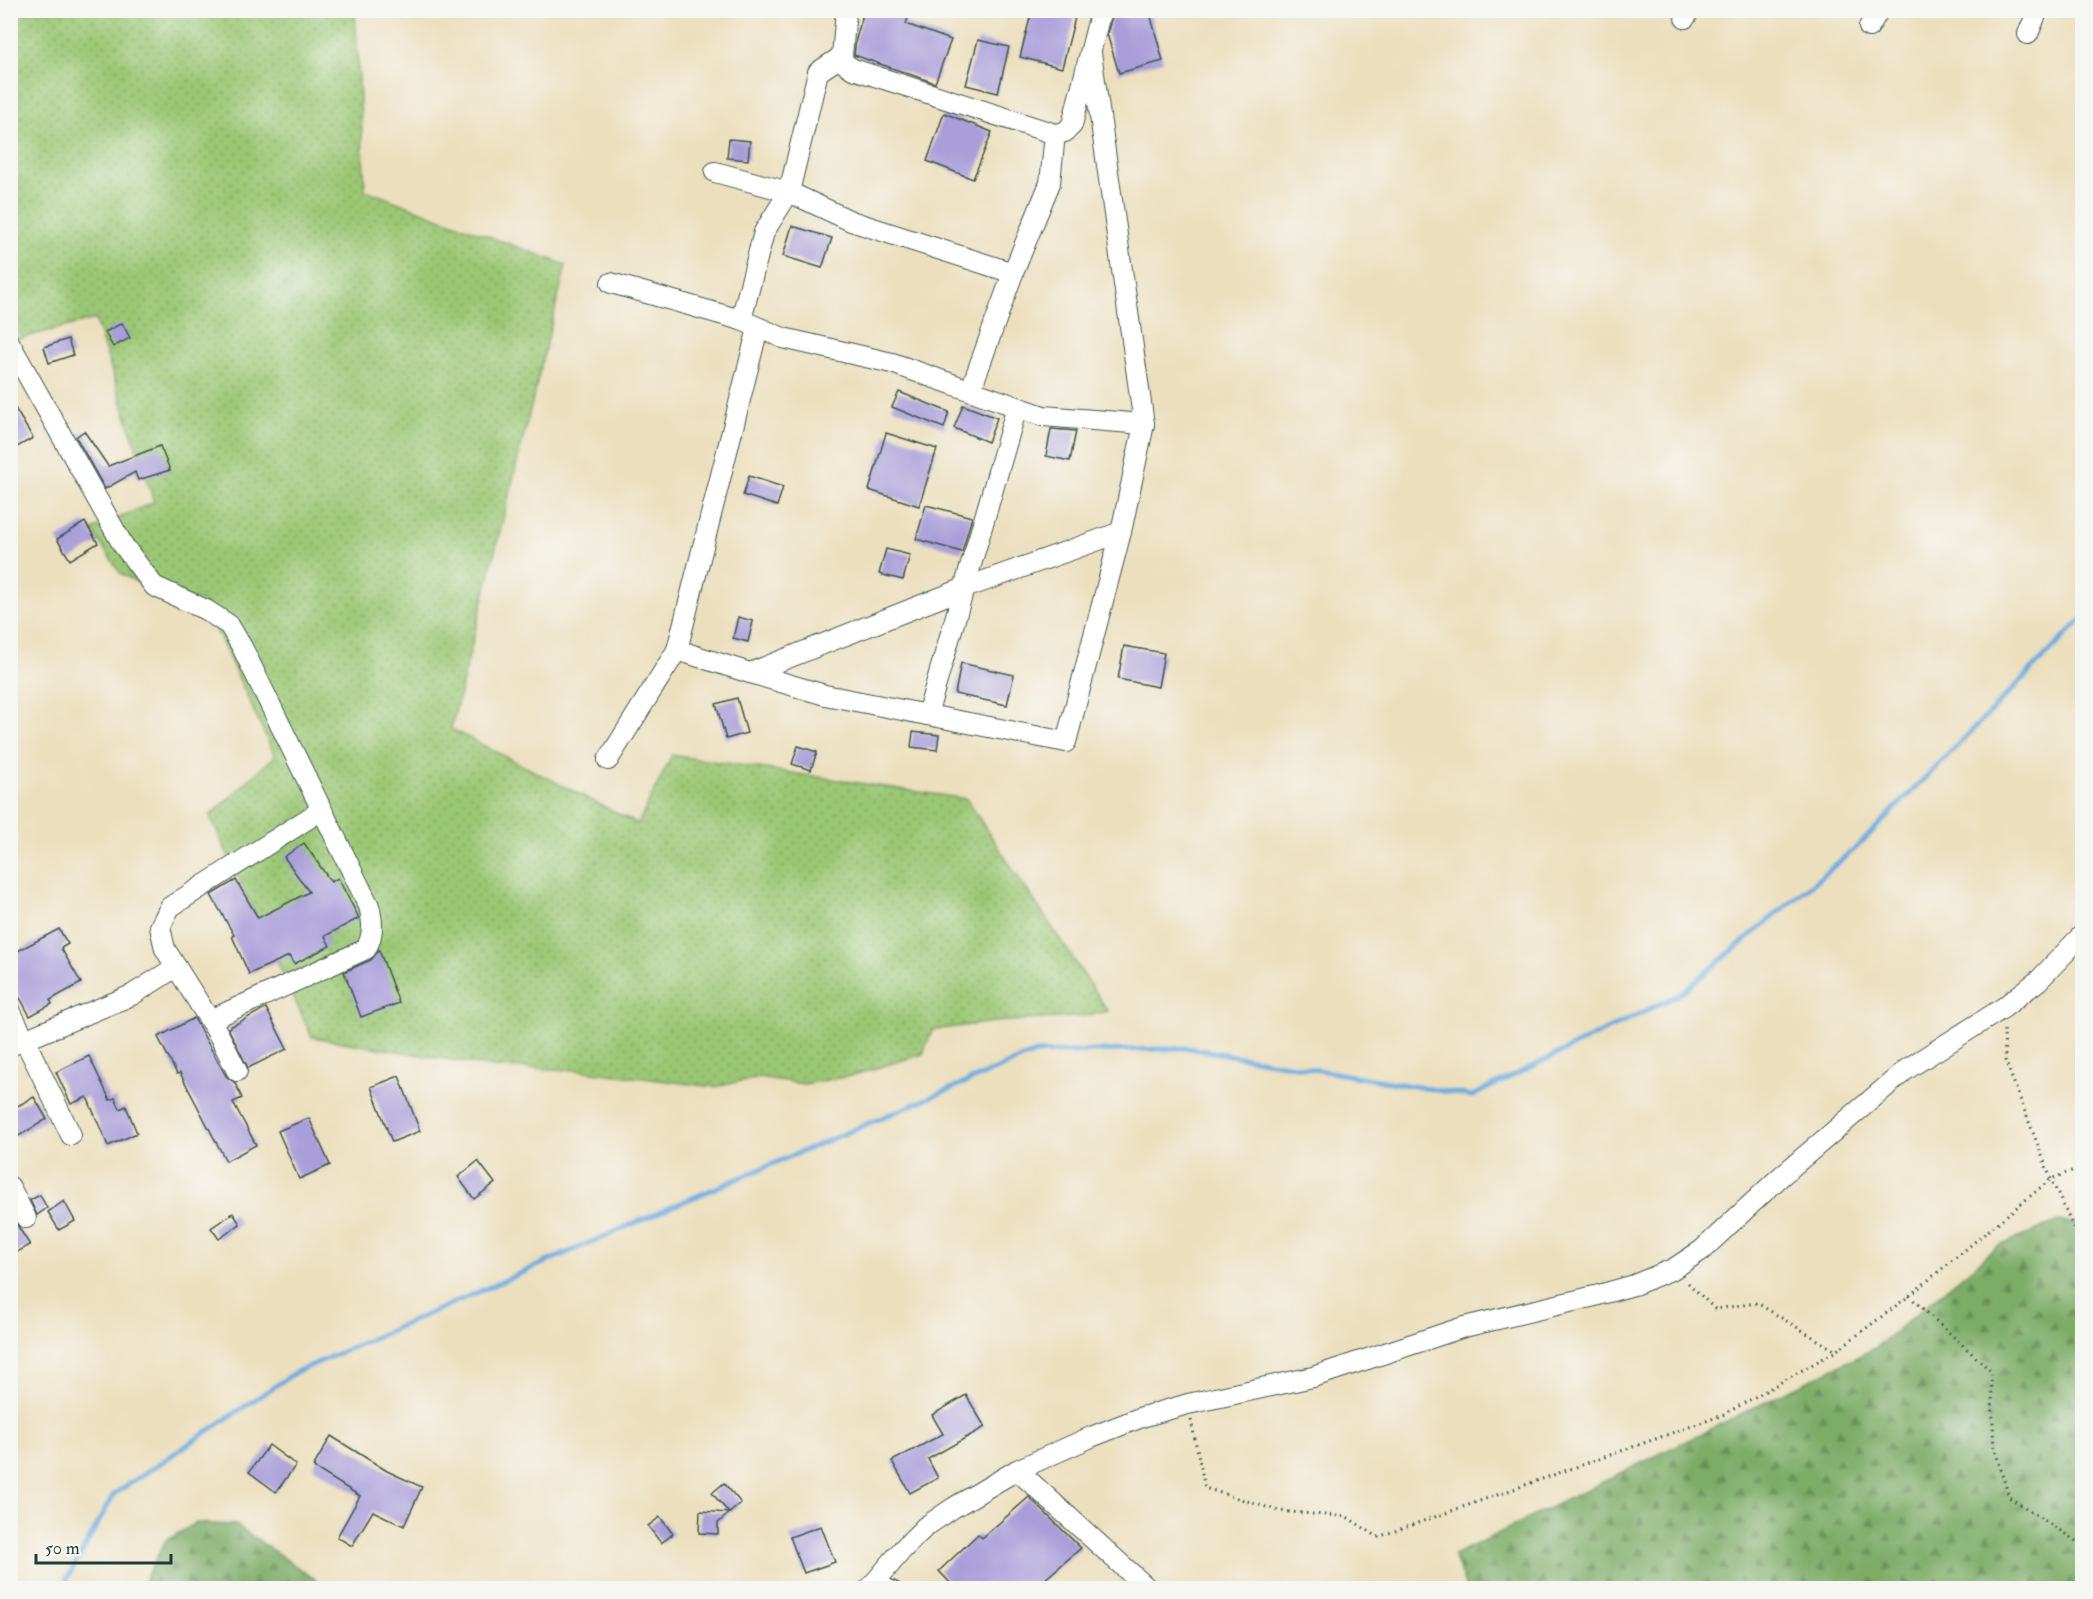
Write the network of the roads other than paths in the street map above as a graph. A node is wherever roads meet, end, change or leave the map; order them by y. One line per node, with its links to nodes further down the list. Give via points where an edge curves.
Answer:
1 (846, 10): 6 (street)
2 (1101, 10): 5 (street)
3 (2038, 10): 4 (street)
4 (2028, 34)
5 (1091, 52): 7 (street, via 1072,125); 16 (street)
6 (842, 56): 7 (street, via 853,69); 9 (street, via 818,72)
7 (1055, 134): 10 (street, via 1050,183)
8 (715, 172): 9 (street)
9 (789, 192): 10 (street, via 851,221); 12 (street, via 764,232)
10 (1013, 273): 14 (street)
11 (611, 283): 12 (street)
12 (749, 324): 14 (street, via 783,338 892,363); 19 (street)
13 (10, 344): 23 (street, via 123,545 145,576 154,586 229,625)
14 (971, 389): 15 (street)
15 (1017, 407): 16 (street, via 1043,416); 18 (street)
16 (1144, 424): 17 (street)
17 (1121, 532): 18 (street); 21 (street, via 1066,742)
18 (962, 589): 20 (street); 21 (street)
19 (677, 650): 20 (street); 22 (street)
20 (750, 673): 21 (street, via 825,695)
21 (927, 715)
22 (608, 760)
23 (320, 811): 25 (street, via 170,906 160,927 165,949); 27 (street, via 369,906 373,922 366,949)
24 (2082, 935): 33 (street, via 2039,980 2003,1008 1907,1069 1702,1250 1673,1269 1605,1293 1464,1327 1313,1377 1142,1417)
25 (176, 967): 27 (street); 28 (street, via 132,995)
26 (10, 1011): 28 (street)
27 (210, 1020): 29 (street)
28 (17, 1043): 30 (street)
29 (237, 1071)
30 (71, 1135)
31 (10, 1187): 32 (street)
32 (26, 1218)
33 (1017, 1470): 34 (street, via 925,1527); 36 (street)
34 (874, 1584): 35 (lane)
35 (896, 1588)
36 (1147, 1588)

